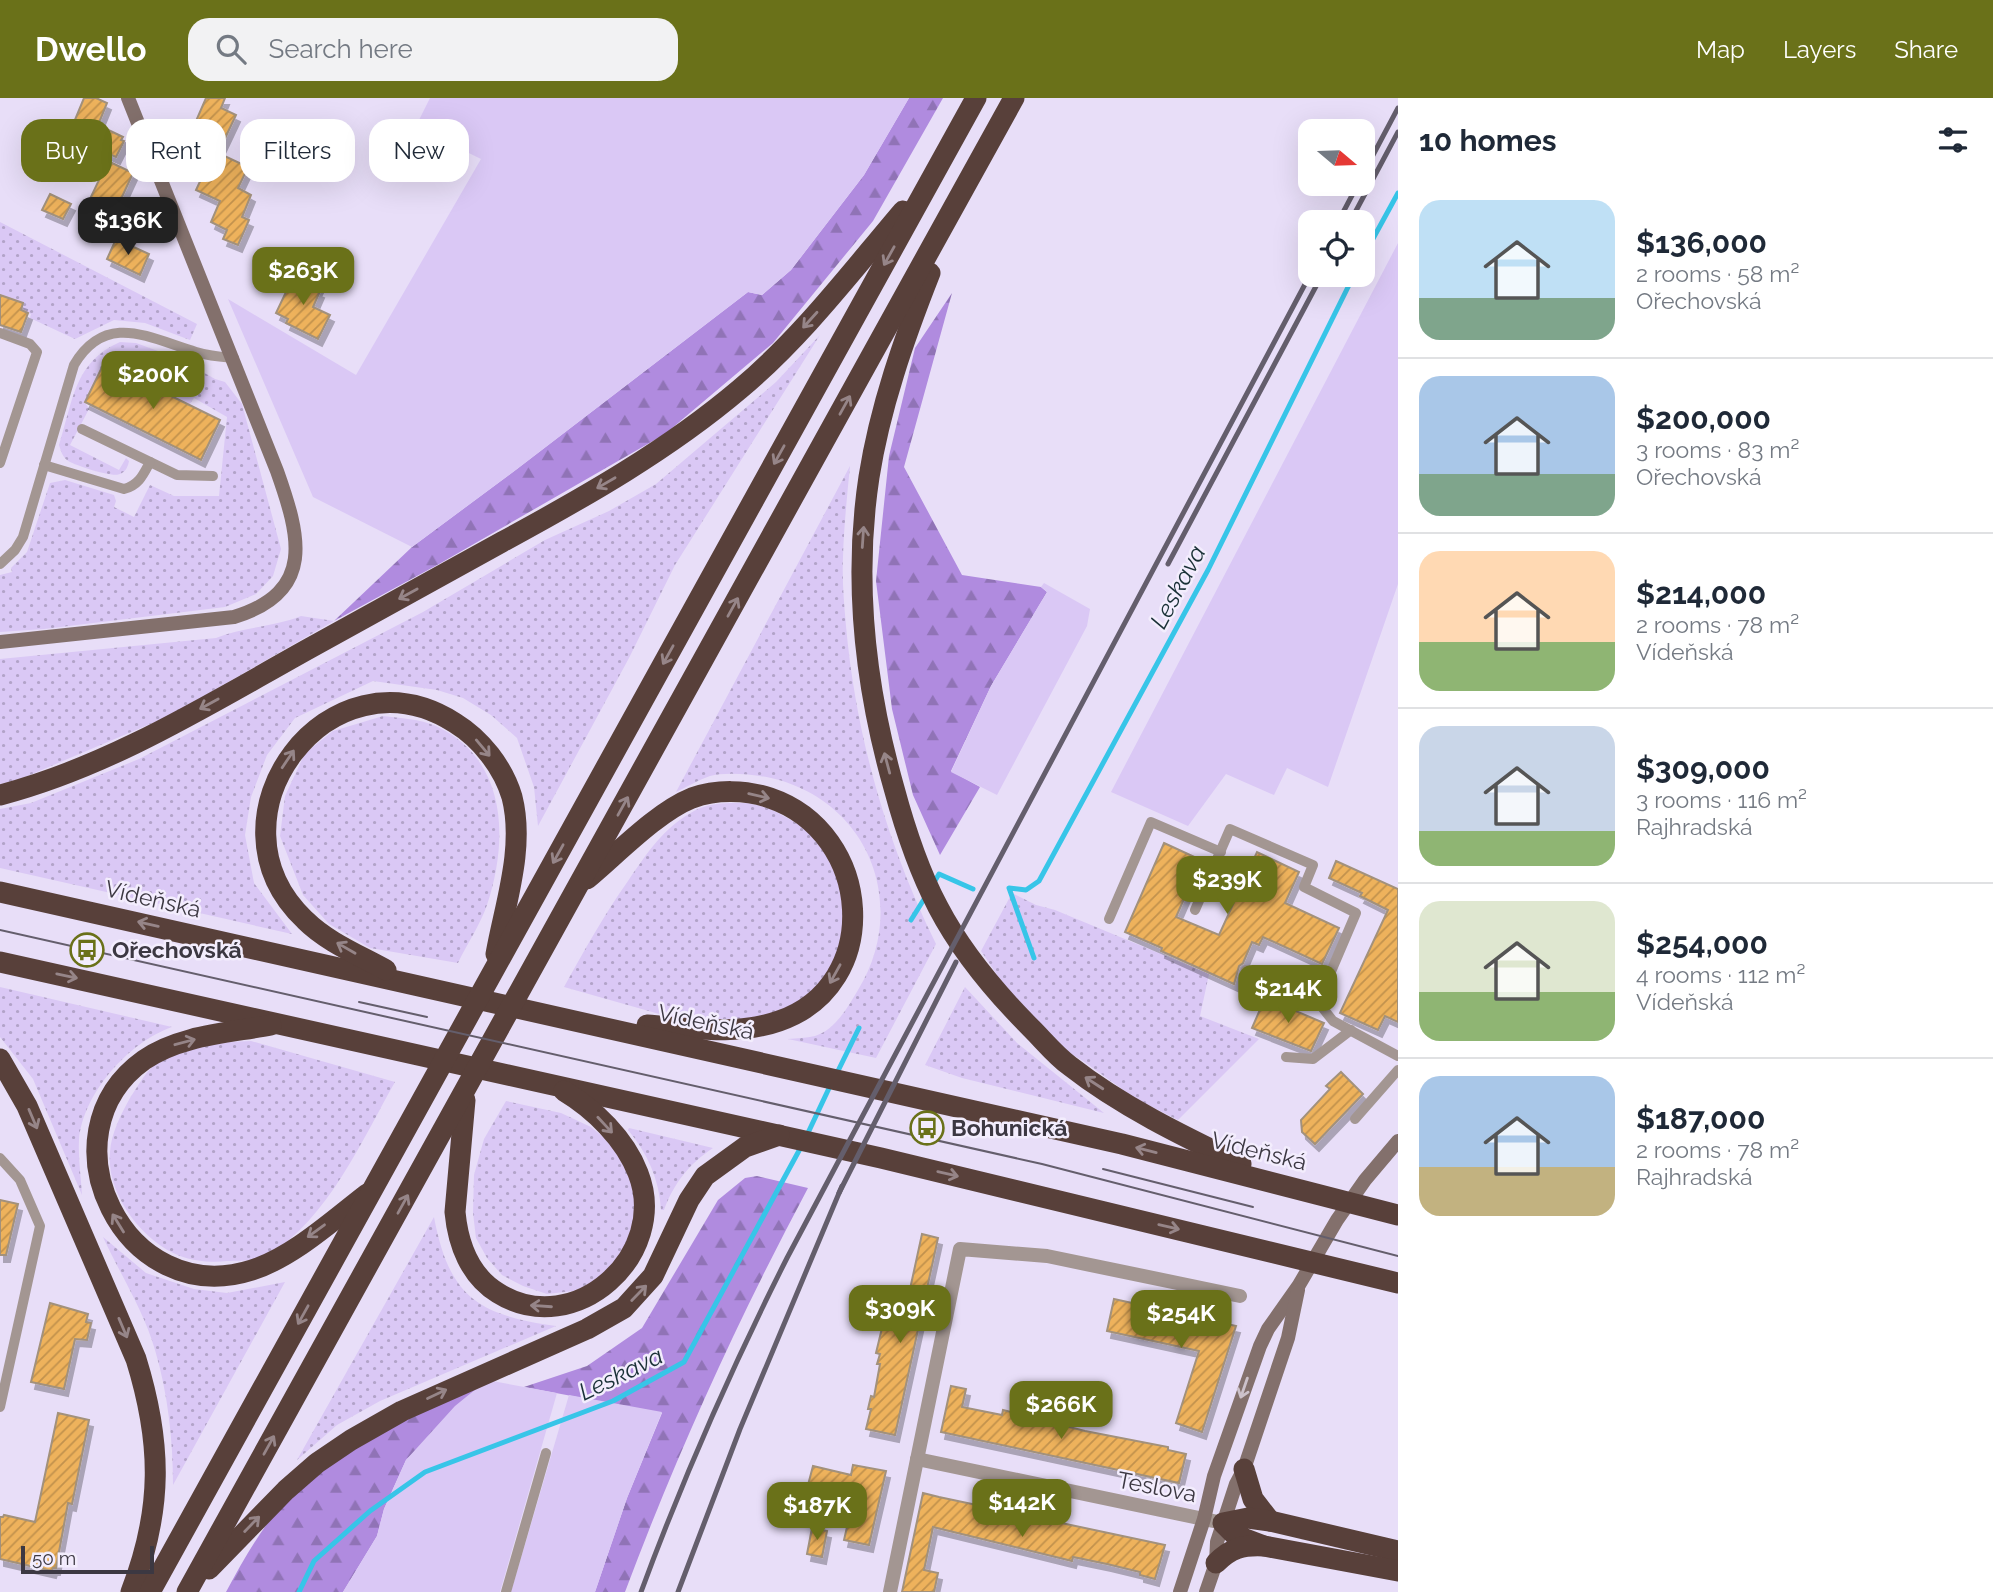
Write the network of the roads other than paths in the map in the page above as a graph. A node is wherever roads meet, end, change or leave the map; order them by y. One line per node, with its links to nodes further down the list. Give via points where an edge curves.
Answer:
1 (128, 98): 7 (street)
2 (976, 98): 4 (highway)
3 (1014, 98): 5 (highway)
4 (934, 175): 16 (highway, one-way to 16, via 791,341 743,387 664,447 538,523 176,722 99,760); 24 (highway, one-way to 24)
5 (964, 190): 18 (highway, one-way to 5); 40 (highway, one-way to 5, via 1130,1106 1069,1066 1004,1002 969,957 939,908 905,828 878,725 864,640 864,516 875,443 898,362)
6 (0, 333): 10 (lane, via 30,344 37,352)
7 (234, 358): 11 (lane, via 200,354 128,332 90,343 74,365); 15 (street, via 293,523 294,564 282,590 251,612 234,617)
8 (82, 429): 9 (lane)
9 (150, 462): 11 (lane, via 140,480 124,489); 12 (lane, via 177,475)
10 (0, 463)
11 (44, 466): 13 (lane, via 23,537)
12 (213, 477)
13 (6, 556): 14 (lane)
14 (0, 564)
15 (0, 642)
16 (0, 796)
17 (1221, 852): 20 (lane); 21 (lane, via 1151,822); 26 (lane, via 1230,829 1313,865 1304,887 1356,913)
18 (578, 887): 27 (highway, one-way to 27, via 679,805 705,794 748,793 792,807 825,834 846,871 853,913 847,948 836,974 802,1009 779,1021 743,1029); 35 (highway)
19 (0, 892): 25 (highway, Vídeňská, one-way to 19)
20 (1195, 910)
21 (1109, 919)
22 (0, 962): 28 (highway, one-way to 28)
23 (1246, 970): 26 (lane)
24 (492, 974): 25 (highway, one-way to 24, via 305,921 275,878 267,848 266,818 272,789 298,745 334,718 377,704 414,706 448,718 477,740 506,781 516,836); 41 (highway)
25 (406, 982): 27 (highway, Vídeňská)
26 (1318, 1002): 29 (lane, via 1333,1021)
27 (585, 1022): 40 (highway, Vídeňská, one-way to 27)
28 (279, 1023): 34 (highway); 41 (highway, one-way to 28, via 279,1258 229,1275 192,1272 164,1263 133,1243 111,1211 101,1185 98,1143 103,1116 123,1079 170,1046)
29 (1351, 1030): 30 (lane); 31 (lane, via 1313,1059)
30 (1398, 1056)
31 (1286, 1057)
32 (0, 1059): 57 (highway, one-way to 57, via 27,1106 143,1384 153,1435 154,1509)
33 (1398, 1070): 36 (lane)
34 (551, 1084): 35 (highway, one-way to 35, via 586,1107 615,1136 638,1173 643,1204 639,1234 617,1273 581,1300 552,1307 522,1304 495,1291 462,1248 455,1212); 37 (highway)
35 (466, 1091): 56 (highway, one-way to 35)
36 (1355, 1119)
37 (779, 1135): 43 (highway, one-way to 43); 56 (highway, one-way to 37, via 286,1490 342,1446 402,1411 624,1308 653,1276 705,1176 745,1147)
38 (1398, 1141): 44 (street, via 1337,1220)
39 (0, 1158): 46 (lane, via 20,1180 40,1226)
40 (1284, 1184): 42 (highway, Vídeňská)
41 (371, 1191): 58 (highway, one-way to 58)
42 (1395, 1214)
43 (1398, 1283)
44 (1299, 1285): 49 (street, via 1288,1338); 50 (street, one-way to 50, via 1260,1346 1214,1476)
45 (1240, 1296): 48 (street, via 1048,1256 960,1249)
46 (0, 1406)
47 (546, 1453): 59 (lane)
48 (917, 1459): 50 (street, Teslova); 60 (street)
49 (1244, 1469): 50 (street); 51 (highway, via 1253,1499)
50 (1214, 1521): 51 (highway); 52 (highway); 54 (street); 61 (street)
51 (1270, 1521): 53 (highway)
52 (1264, 1546): 54 (highway, via 1235,1548); 55 (highway)
53 (1398, 1551)
54 (1216, 1563): 62 (street)
55 (1398, 1571)
56 (188, 1591)
57 (131, 1592)
58 (150, 1592)
59 (506, 1592)
60 (890, 1592)
61 (1180, 1592)
62 (1206, 1592)

